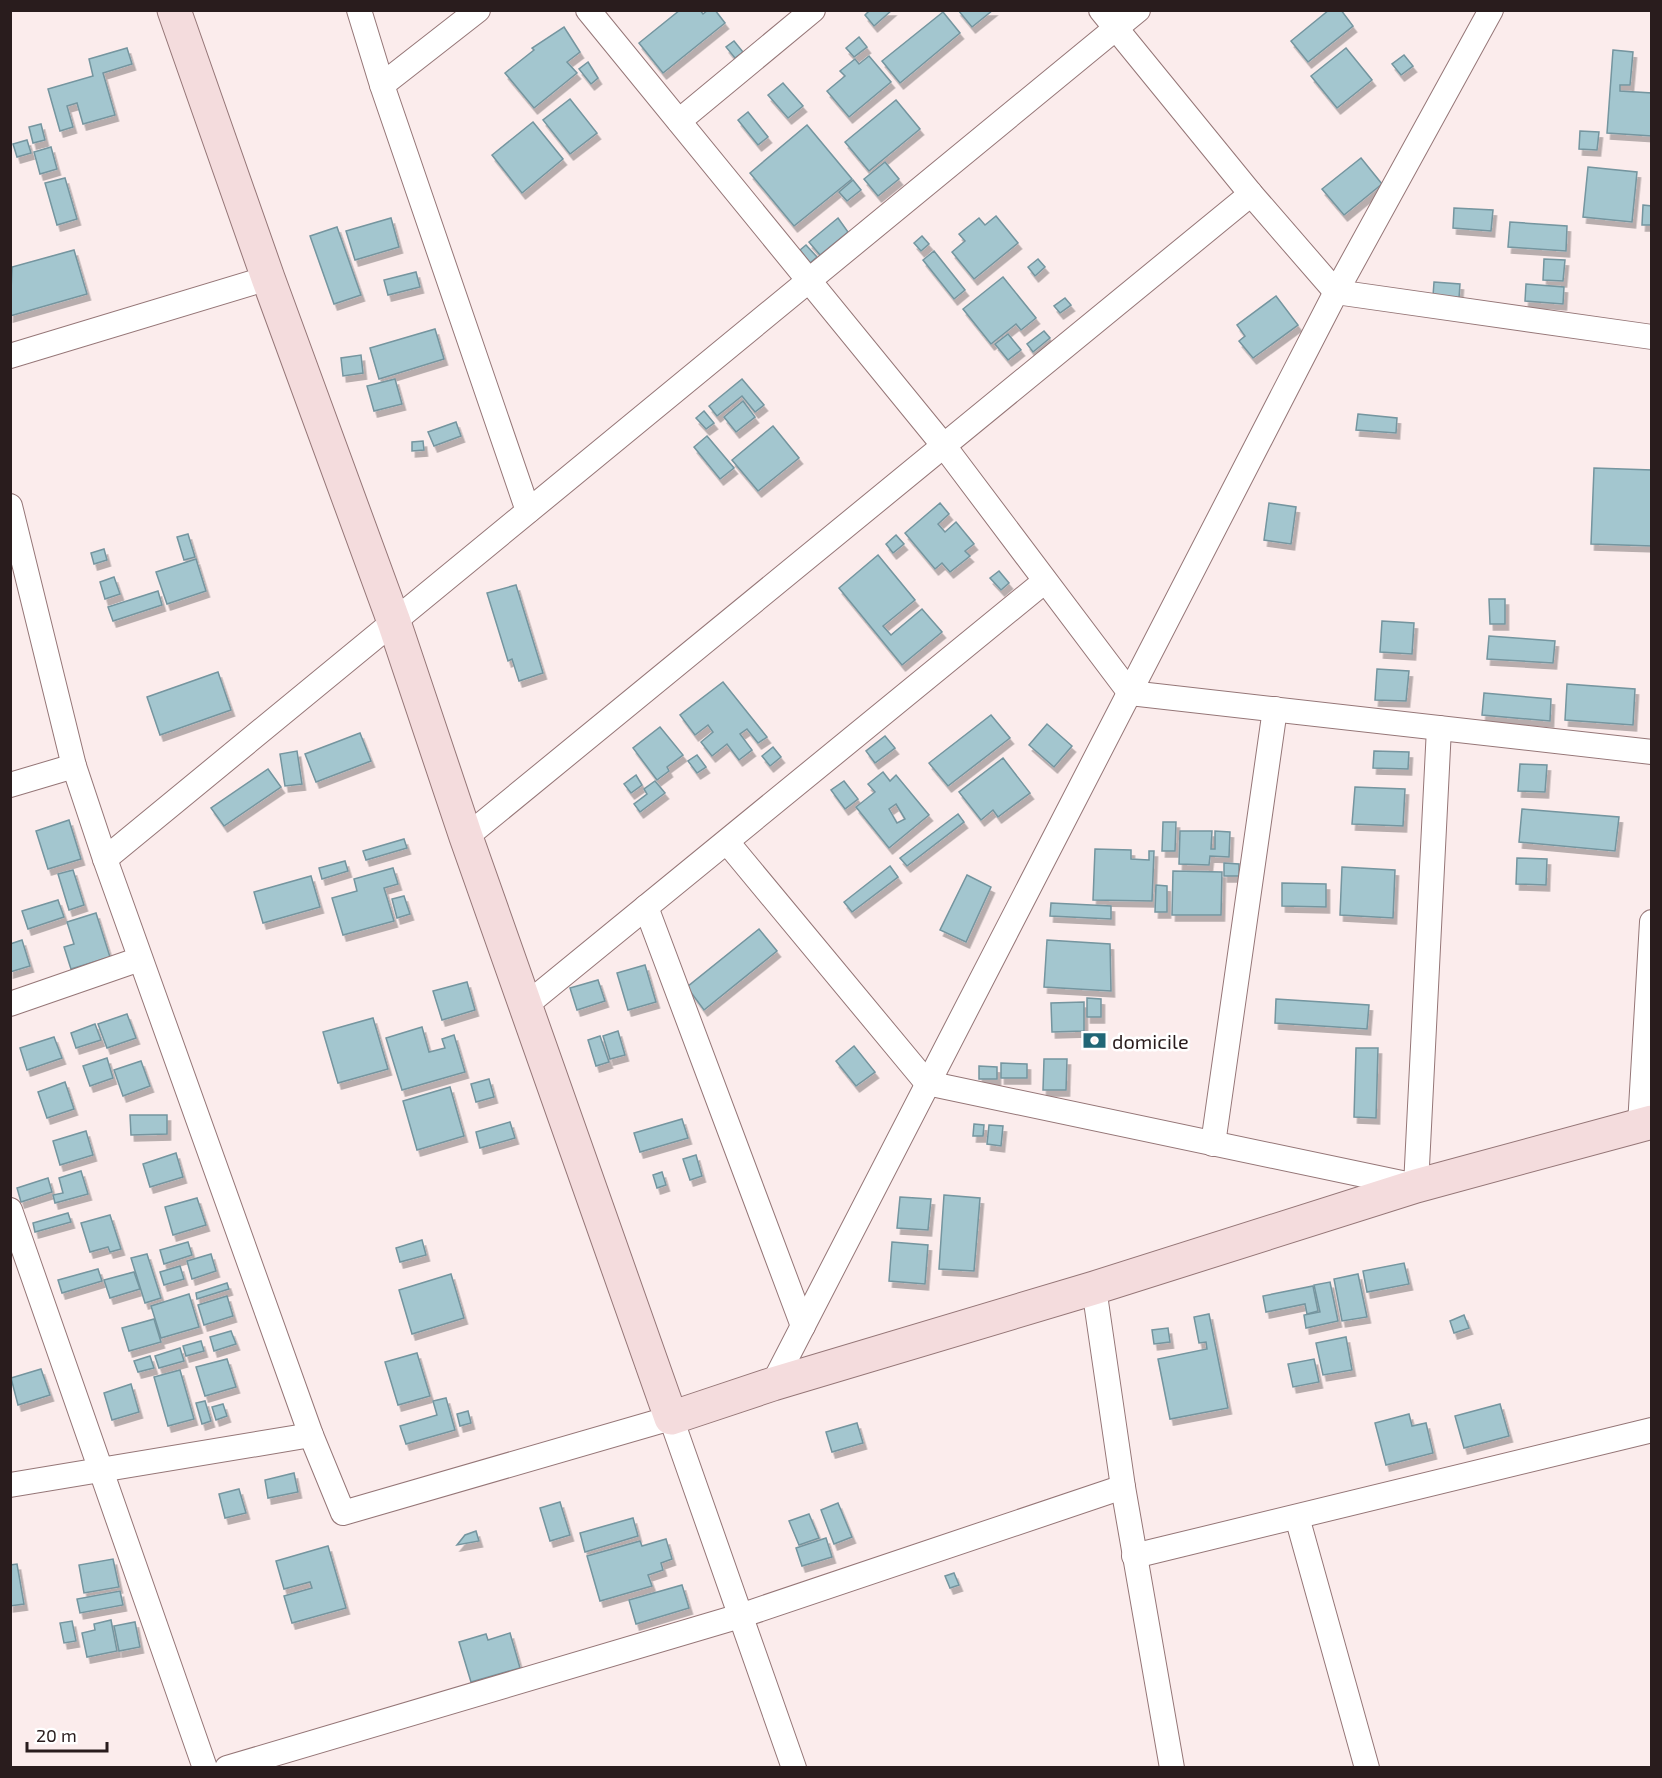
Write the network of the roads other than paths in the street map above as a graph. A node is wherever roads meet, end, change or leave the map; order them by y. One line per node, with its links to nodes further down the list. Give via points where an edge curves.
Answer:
1 (174, 10): 12 (street)
2 (358, 10): 9 (street)
3 (478, 10): 9 (street)
4 (588, 10): 10 (street)
5 (813, 10): 10 (street)
6 (1138, 10): 8 (street)
7 (1491, 10): 14 (street)
8 (1108, 20): 11 (street); 13 (street)
9 (382, 85): 19 (street)
10 (679, 121): 13 (street)
11 (1251, 194): 14 (street); 17 (street)
12 (268, 278): 16 (street); 21 (street)
13 (809, 281): 17 (street); 19 (street)
14 (1336, 292): 15 (street); 22 (street)
15 (1652, 337)
16 (10, 356)
17 (944, 446): 20 (street); 28 (street)
18 (10, 506): 26 (street)
19 (528, 511): 21 (street)
20 (1045, 581): 22 (street); 29 (street)
21 (394, 622): 28 (street); 30 (street)
22 (1130, 693): 23 (street); 36 (street)
23 (1275, 709): 24 (street); 38 (street)
24 (1439, 728): 25 (street); 39 (street)
25 (1652, 752)
26 (74, 766): 27 (street); 30 (street)
27 (10, 785)
28 (465, 837): 35 (street)
29 (727, 842): 31 (street); 36 (street)
30 (105, 859): 33 (street)
31 (646, 907): 35 (street); 42 (street)
32 (1652, 922): 37 (street)
33 (140, 959): 34 (street); 46 (street)
34 (10, 1004)
35 (525, 1006): 44 (street)
36 (927, 1083): 38 (street); 42 (street)
37 (1646, 1123): 39 (street)
38 (1213, 1144): 39 (street)
39 (1416, 1186): 41 (street)
40 (10, 1210): 47 (street)
41 (1094, 1288): 43 (street); 49 (street)
42 (803, 1326): 43 (street)
43 (773, 1384): 44 (street)
44 (671, 1418): 46 (street, via 343,1513); 52 (street)
45 (1652, 1430): 50 (street)
46 (311, 1435): 47 (street)
47 (101, 1469): 48 (street); 53 (street)
48 (10, 1485)
49 (1122, 1487): 51 (street); 52 (street)
50 (1297, 1517): 51 (street); 57 (street)
51 (1134, 1556): 56 (street)
52 (740, 1616): 54 (street); 55 (street)
53 (205, 1767)
54 (227, 1767)
55 (794, 1767)
56 (1172, 1767)
57 (1367, 1767)

